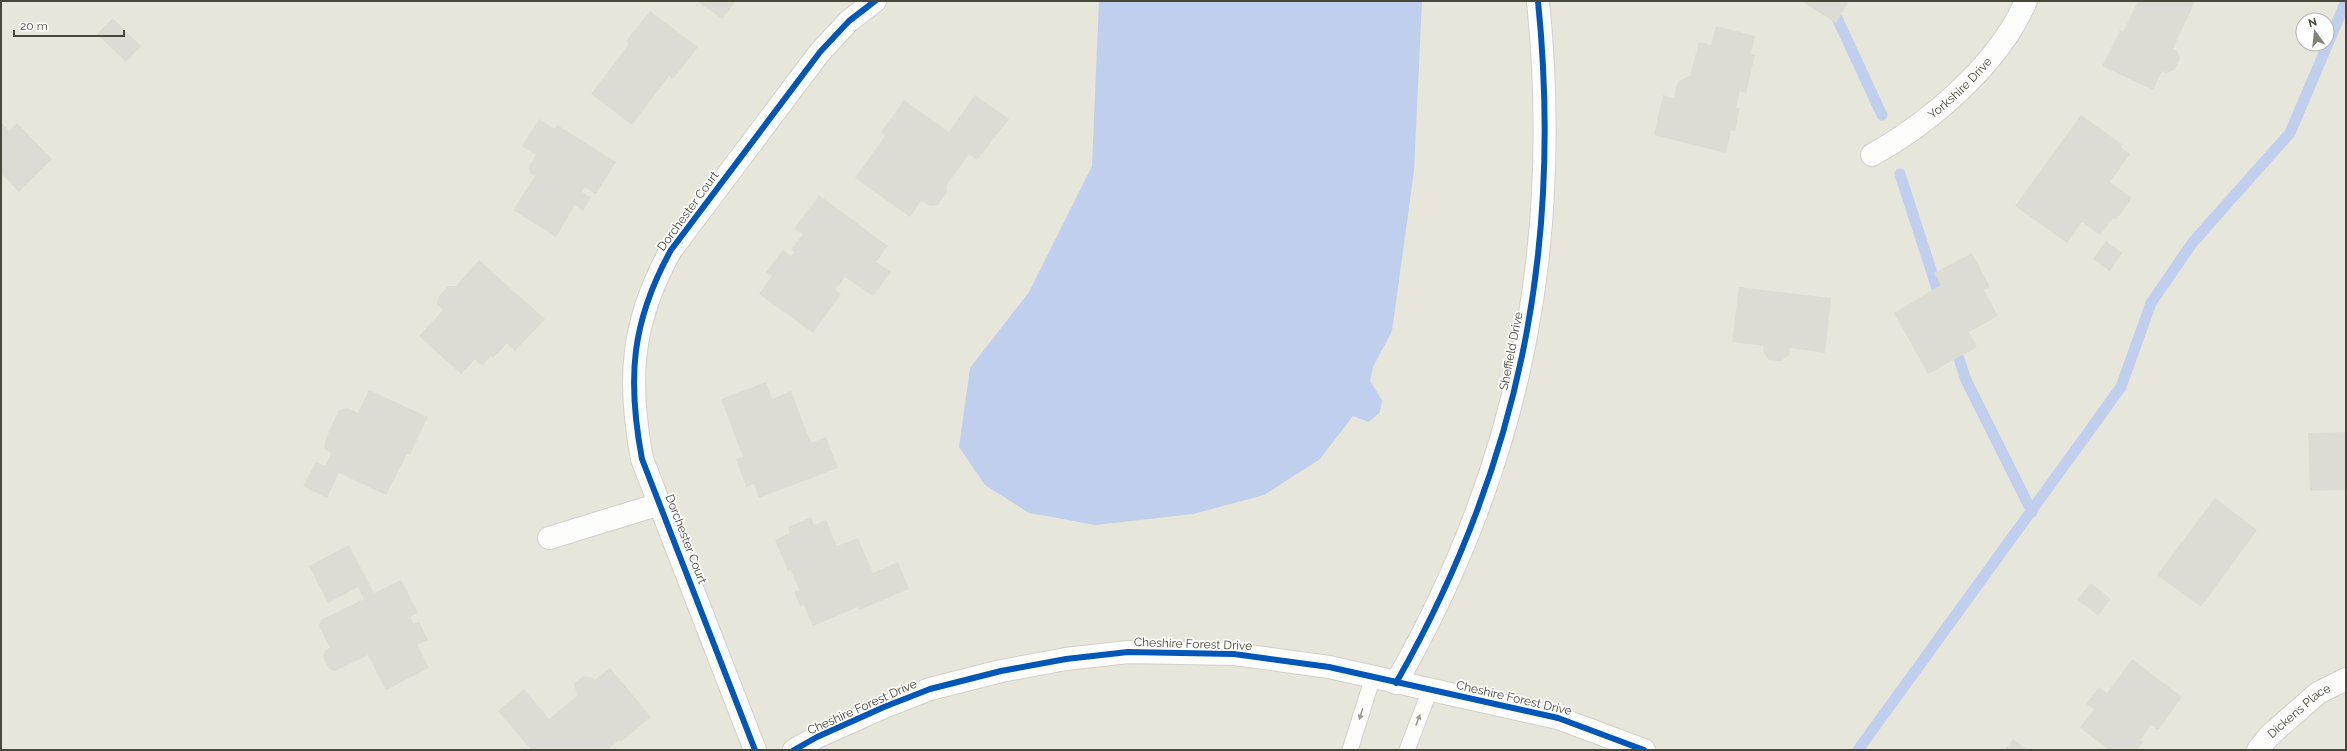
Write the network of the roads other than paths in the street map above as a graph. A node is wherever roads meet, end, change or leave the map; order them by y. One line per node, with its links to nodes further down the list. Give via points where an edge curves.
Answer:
1 (875, 1): 5 (street, Dorchester Court, via 849,21 820,52 671,250 656,279 642,320 634,359 634,418 642,459)
2 (1538, 1): 9 (street, Sheffield Drive, via 1544,62 1546,142 1542,230 1526,341 1507,422 1483,499 1454,572)
3 (2026, 1): 4 (street, Yorkshire Drive, via 2004,39 1968,84 1900,140)
4 (1872, 154)
5 (660, 504): 6 (street); 11 (street, Dorchester Court)
6 (549, 538)
7 (1373, 678): 9 (street, Cheshire Forest Drive); 12 (street, Cheshire Forest Drive, via 1329,667 1234,654 1128,652 1066,659 1001,671 930,689 884,707); 13 (lane, one-way to 13)
8 (2346, 679): 16 (street, Dickens Place, via 2318,693 2269,736)
9 (1396, 683): 10 (street, Cheshire Forest Drive)
10 (1430, 690): 14 (lane, one-way to 10); 15 (street, Cheshire Forest Drive, via 1558,718)
11 (755, 750)
12 (794, 750)
13 (1350, 750)
14 (1407, 750)
15 (1644, 750)
16 (2258, 750)

